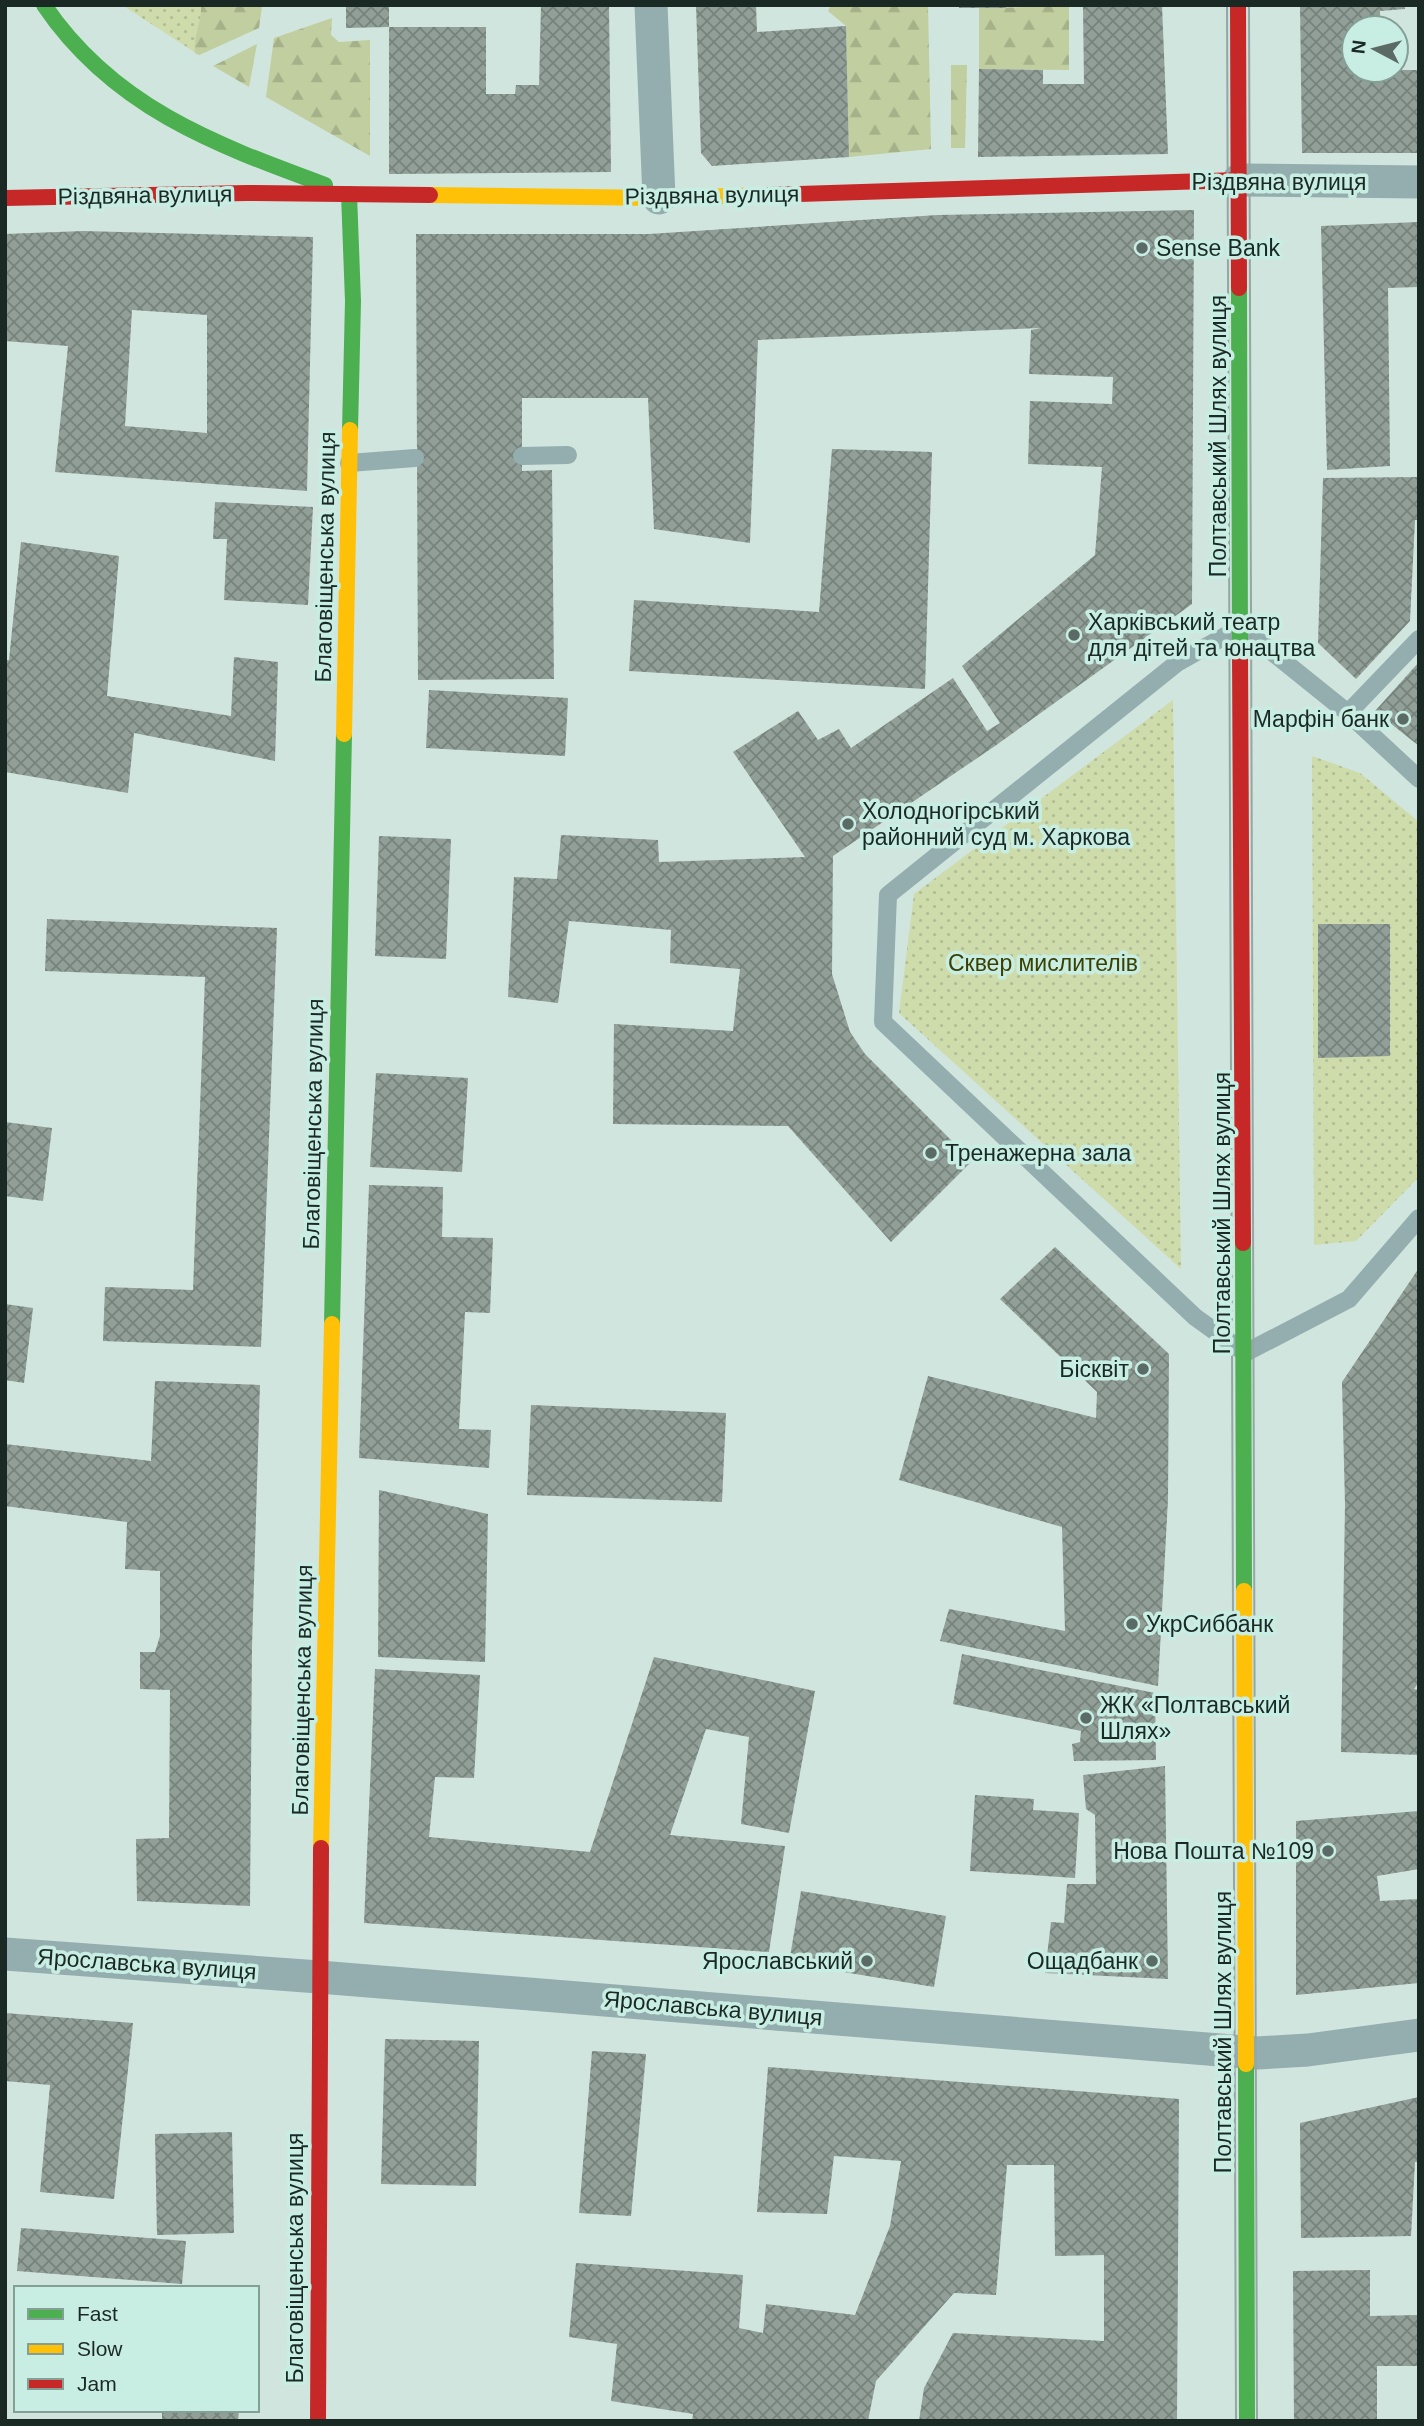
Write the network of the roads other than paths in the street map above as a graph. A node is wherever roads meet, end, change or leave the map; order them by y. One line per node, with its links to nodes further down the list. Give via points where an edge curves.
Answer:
1 (44, 5): 6 (street, via 74,47 155,110 213,143)
2 (652, 5): 8 (street)
3 (1238, 5): 4 (street, Полтавський Шлях вулиця)
4 (1239, 180): 5 (street, Різдвяна вулиця); 8 (street, Різдвяна вулиця); 13 (street, Полтавський Шлях вулиця)
5 (1419, 182)
6 (349, 194): 7 (street, Різдвяна вулиця); 8 (street, Різдвяна вулиця); 12 (street, Благовіщенська вулиця, via 353,301)
7 (5, 198)
8 (659, 198)
9 (568, 455): 10 (lane)
10 (522, 456)
11 (415, 458): 12 (lane)
12 (349, 463): 20 (street, Благовіщенська вулиця)
13 (1241, 627): 15 (lane); 18 (street, Полтавський Шлях вулиця); 18 (lane, via 1177,663 888,895 884,1022 1195,1317)
14 (1419, 639): 15 (lane)
15 (1348, 713): 16 (lane)
16 (1419, 779)
17 (1419, 1219): 18 (lane, via 1349,1299)
18 (1245, 1353): 22 (street, Полтавський Шлях вулиця)
19 (5, 1954): 20 (street, Ярославська вулиця)
20 (319, 1977): 22 (street, Ярославська вулиця); 23 (street, Благовіщенська вулиця)
21 (1419, 2035): 22 (street, Ярославська вулиця, via 1308,2050)
22 (1246, 2052): 24 (street, Полтавський Шлях вулиця)
23 (318, 2421)
24 (1247, 2421)

